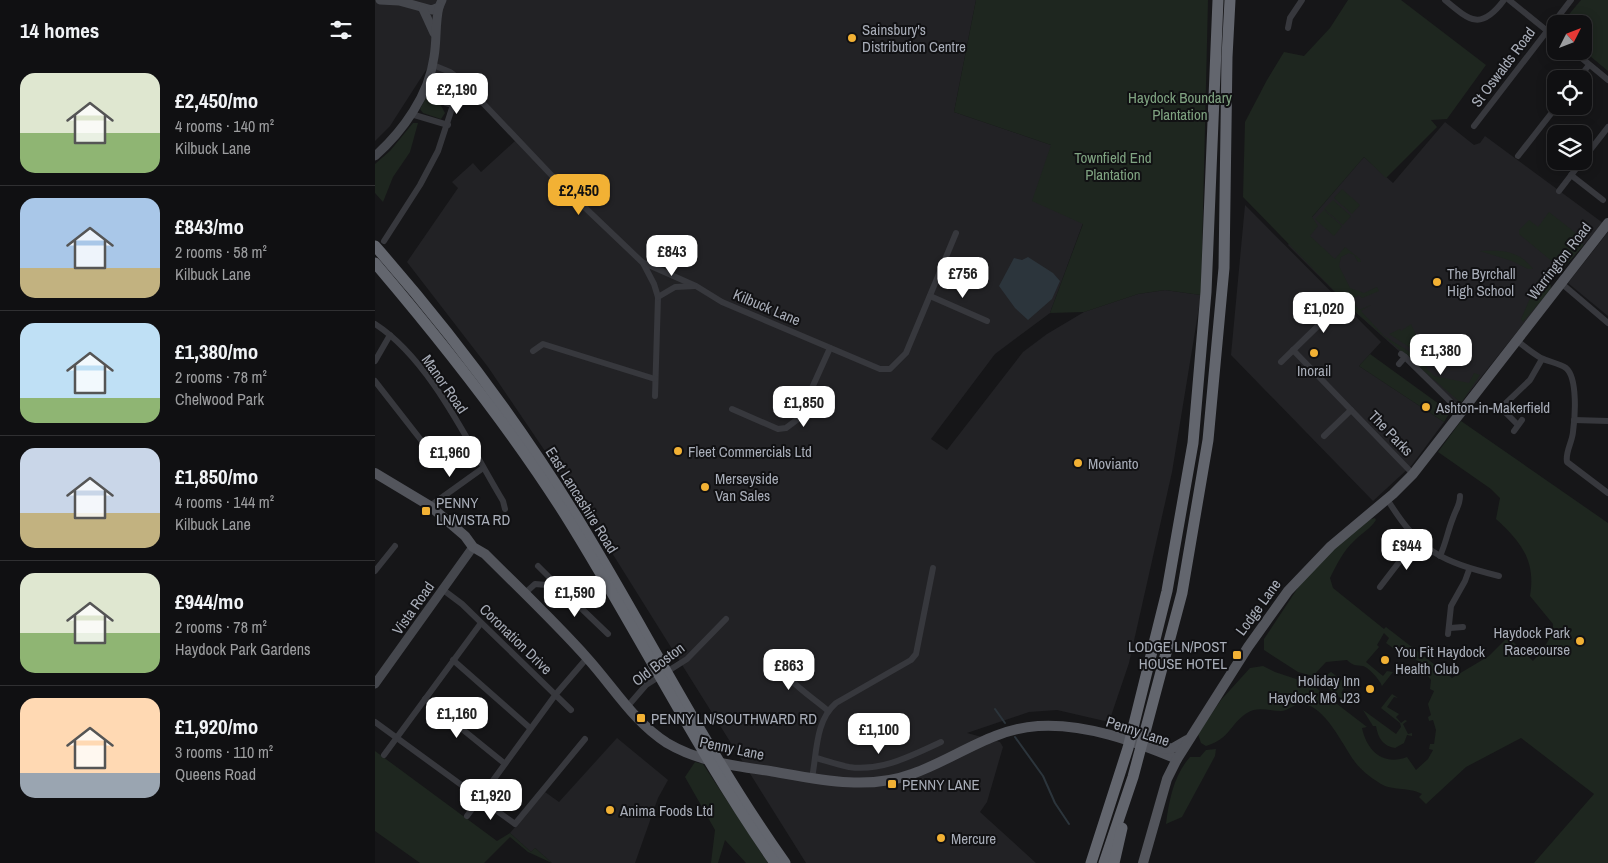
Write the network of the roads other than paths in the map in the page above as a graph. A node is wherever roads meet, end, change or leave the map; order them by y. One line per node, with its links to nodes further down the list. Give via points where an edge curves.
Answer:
1 (381, 0): 2 (street)
2 (400, 0): 11 (street)
3 (1218, 0): 119 (highway, via 1206,292 1193,443 1167,592 1130,742)
4 (1230, 0): 114 (highway, via 1224,268 1208,440 1182,593)
5 (1303, 0): 13 (street, via 1290,18)
6 (1445, 0): 7 (street, via 1467,18 1477,21 1488,18)
7 (1503, 0)
8 (1509, 0): 14 (street)
9 (1571, 0): 12 (street, St Oswalds Road)
10 (442, 3): 11 (street, via 432,10); 15 (street)
11 (421, 5): 15 (street)
12 (1559, 15)
13 (1288, 28)
14 (1547, 30): 25 (street, St Oswalds Road)
15 (435, 35): 17 (street)
16 (1583, 60): 18 (street)
17 (433, 65): 22 (street); 38 (street, Kilbuck Lane, via 462,81 556,180)
18 (1589, 65): 19 (street); 20 (street)
19 (1585, 70)
20 (1608, 80)
21 (451, 103): 24 (street)
22 (411, 114): 24 (street); 28 (street, via 398,133)
23 (1550, 115): 29 (street)
24 (448, 124): 36 (street, via 423,178)
25 (1474, 126)
26 (1608, 128): 27 (street)
27 (1592, 148)
28 (377, 151)
29 (1518, 156)
30 (1575, 170): 31 (street)
31 (1571, 175): 32 (street); 33 (street)
32 (1559, 191)
33 (1603, 200)
34 (1608, 223): 39 (main road, Warrington Road)
35 (956, 233): 41 (street, Kilbuck Lane)
36 (381, 242): 75 (highway, East Lancashire Road, via 396,270 511,419)
37 (375, 263): 75 (highway, East Lancashire Road, via 486,398)
38 (643, 263): 40 (street, Kilbuck Lane); 42 (street, Kilbuck Lane, via 655,284)
39 (1561, 283): 46 (street); 48 (main road, Warrington Road)
40 (696, 286): 42 (street, via 675,287); 49 (street, Kilbuck Lane, via 723,302)
41 (930, 296): 44 (street); 49 (street, Kilbuck Lane, via 906,353 890,369 880,369)
42 (658, 297): 56 (street, Kilbuck Lane)
43 (1321, 298): 50 (street, via 1326,307 1325,318)
44 (987, 321)
45 (375, 324): 47 (street, Manor Road)
46 (1608, 324)
47 (390, 335): 53 (street); 66 (street, Manor Road, via 423,371)
48 (1516, 340): 52 (street); 61 (main road, Warrington Road)
49 (830, 348): 59 (street, via 793,424 778,429)
50 (1293, 350): 54 (street); 60 (street, The Parks)
51 (533, 351): 56 (street, via 543,344)
52 (1542, 359): 62 (street, via 1560,365 1571,374); 64 (street, via 1530,380 1505,404 1505,412)
53 (375, 361)
54 (1281, 362)
55 (1399, 364): 61 (street, via 1403,355)
56 (655, 379): 58 (street, Kilbuck Lane)
57 (375, 381): 66 (street, via 427,449 446,450)
58 (655, 396)
59 (731, 409)
60 (1351, 410): 65 (street, The Parks); 69 (street, The Parks)
61 (1461, 412): 69 (main road, Lodge Lane)
62 (1574, 420): 63 (street); 70 (street, via 1567,462)
63 (1608, 420)
64 (1518, 425)
65 (1324, 436)
66 (467, 439): 67 (street, Manor Road)
67 (483, 468): 73 (street); 74 (street, Manor Road)
68 (375, 473): 73 (main road, Penny Lane)
69 (1413, 474): 72 (main road, Lodge Lane)
70 (1608, 493)
71 (1460, 496): 79 (street, via 1460,505)
72 (1387, 500): 76 (street); 106 (main road, Lodge Lane, via 1331,546 1288,591)
73 (430, 506): 78 (main road, Penny Lane, via 465,536)
74 (505, 509)
75 (574, 522): 112 (highway, East Lancashire Road)
76 (1419, 543): 79 (street); 86 (street, via 1387,575)
77 (384, 545): 83 (street, via 393,549)
78 (473, 548): 87 (street, Vista Road); 88 (main road, Penny Lane, via 485,554)
79 (1441, 556): 82 (street)
80 (538, 566): 85 (street)
81 (933, 568): 101 (street, via 916,654)
82 (1469, 570): 84 (street); 91 (street, via 1448,619 1449,631)
83 (375, 571)
84 (1499, 576)
85 (558, 586): 88 (street, via 535,584); 92 (street)
86 (1380, 587)
87 (442, 589): 90 (street, Coronation Drive); 96 (street, Vista Road)
88 (525, 594): 94 (main road, Penny Lane)
89 (725, 619): 99 (street, Old Boston, via 687,659 646,685)
90 (481, 623): 95 (street); 97 (street, Coronation Drive)
91 (1463, 628)
92 (607, 634)
93 (776, 656): 101 (street, via 792,680)
94 (587, 658): 97 (street); 99 (main road, Penny Lane)
95 (453, 660): 98 (street); 103 (street)
96 (376, 679)
97 (556, 694): 100 (street, Coronation Drive); 103 (street)
98 (425, 699): 104 (street); 113 (street)
99 (627, 707): 115 (main road, Penny Lane, via 649,730 677,749 695,756 725,765)
100 (571, 710)
101 (827, 710): 110 (street)
102 (375, 722): 104 (street)
103 (530, 728): 113 (street)
104 (397, 738): 109 (street); 117 (street)
105 (585, 739): 117 (street, via 515,824)
106 (1188, 740): 108 (main road, via 1174,748); 111 (main road, Lodge Lane)
107 (938, 746): 110 (street, via 879,766 850,767)
108 (1153, 749): 111 (main road, Penny Lane); 115 (main road, Penny Lane, via 1084,730 1037,726 989,738 914,774 894,780 861,782); 116 (main road, via 1165,763)
109 (384, 755)
110 (816, 758): 115 (street)
111 (1177, 759): 116 (main road, Lodge Lane)
112 (712, 761): 120 (highway, East Lancashire Road); 121 (highway, East Lancashire Road)
113 (504, 763): 117 (street)
114 (1133, 777): 124 (highway); 125 (highway)
115 (812, 778)
116 (1167, 779): 126 (main road, Lodge Lane)
117 (479, 800): 118 (street)
118 (467, 816)
119 (1102, 826): 122 (highway); 123 (highway)
120 (775, 863)
121 (785, 863)
122 (1084, 863)
123 (1091, 863)
124 (1104, 863)
125 (1114, 863)
126 (1143, 863)

